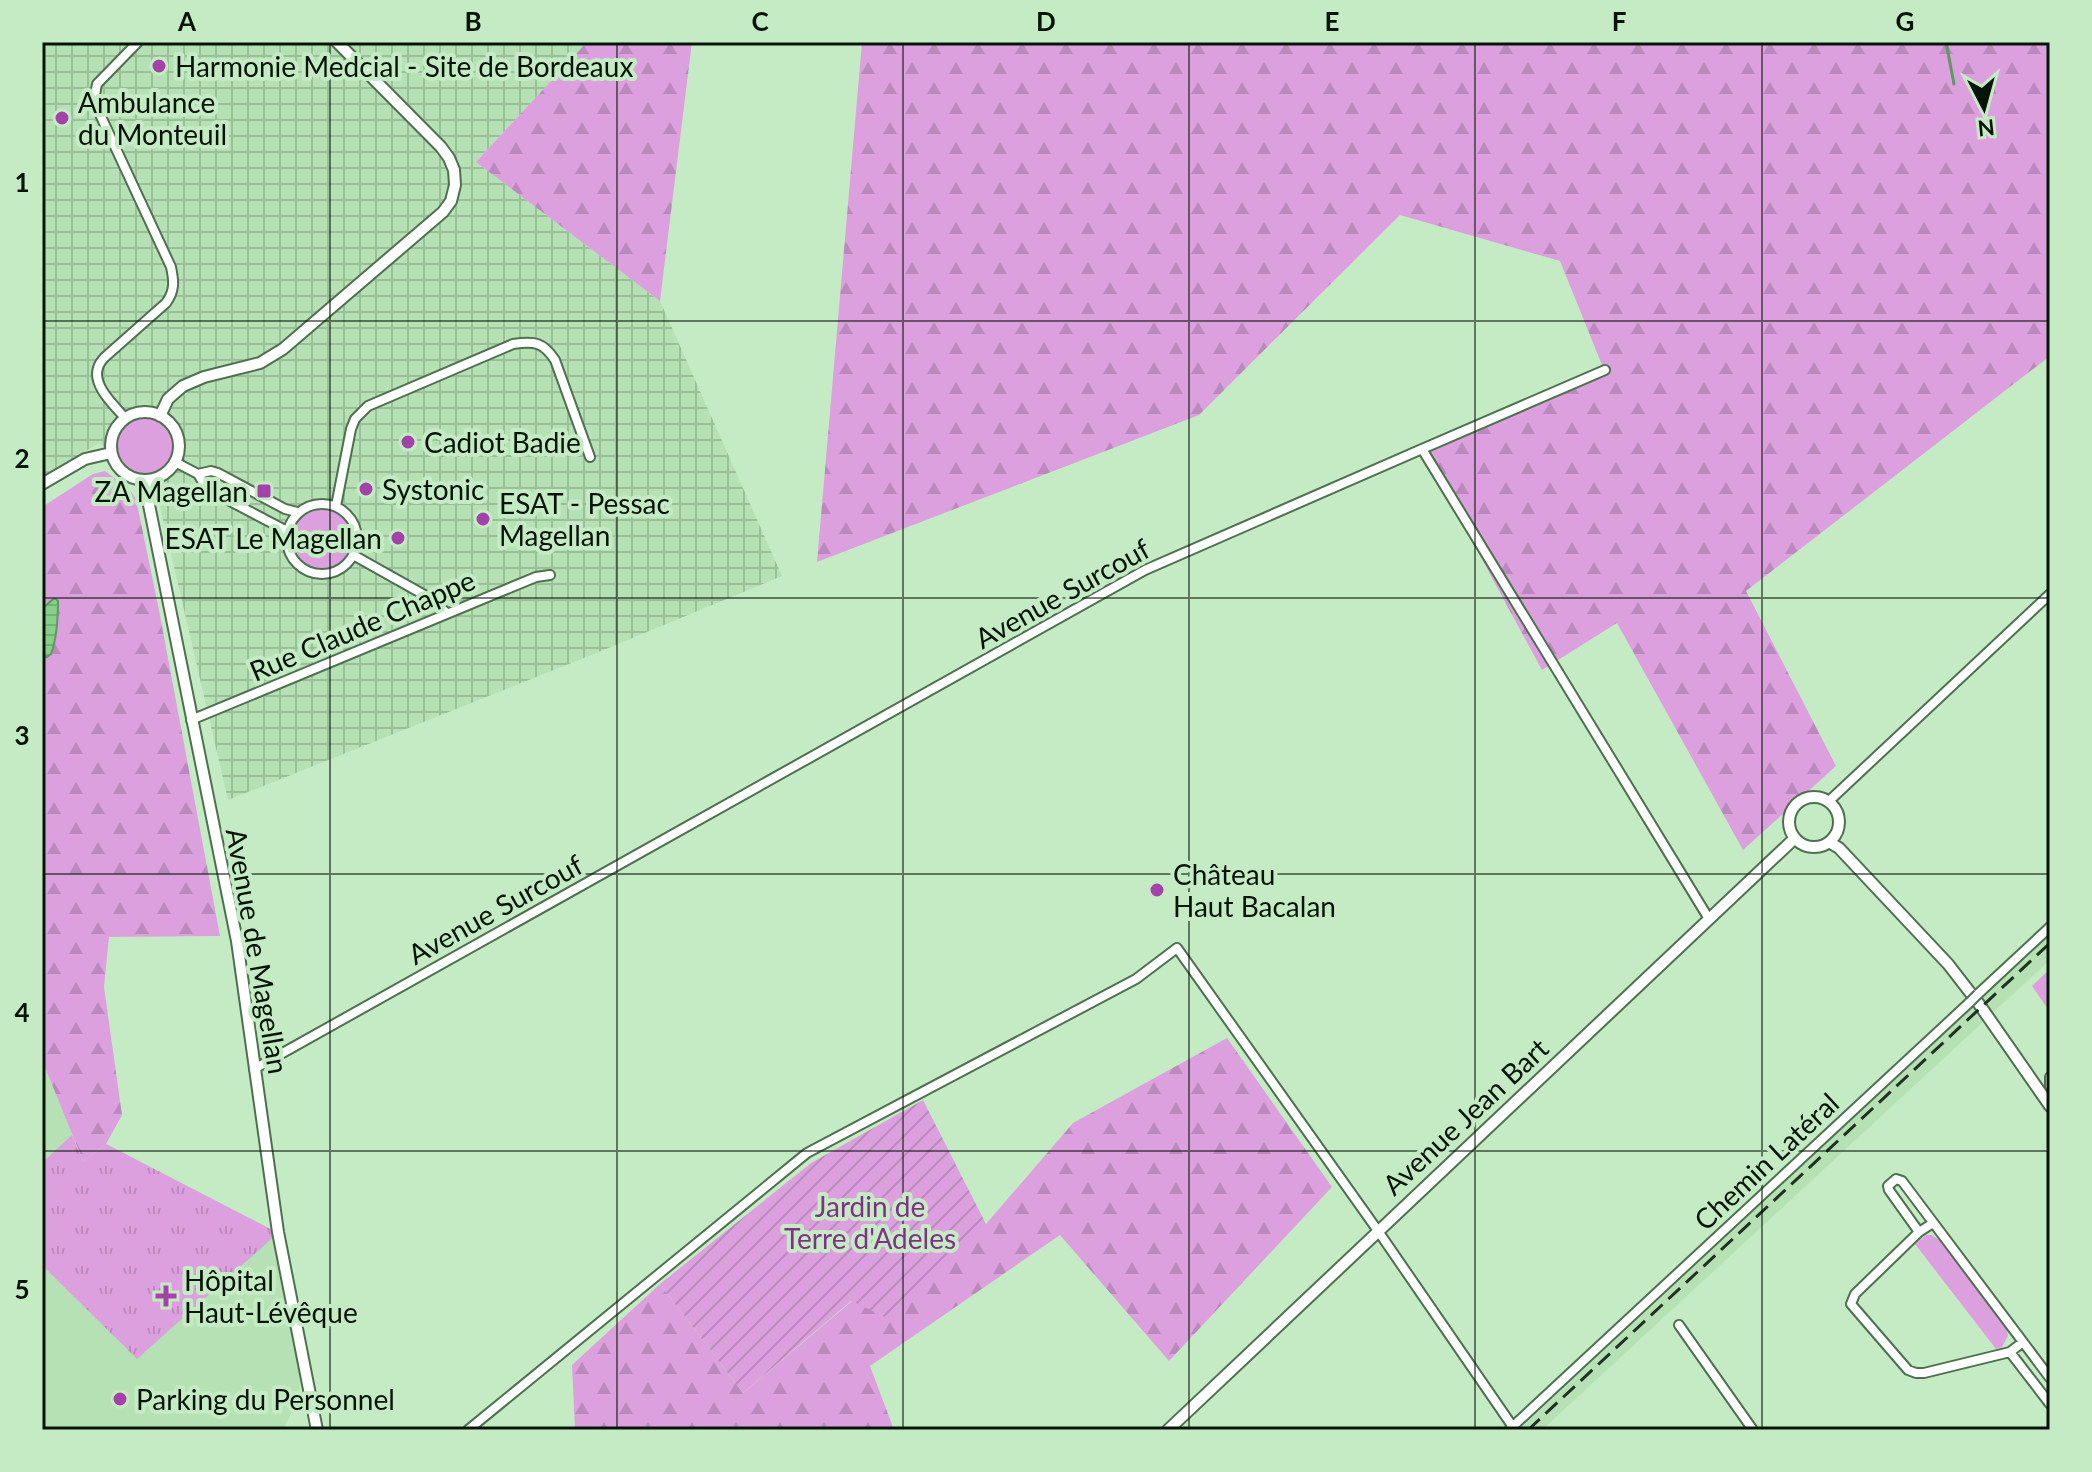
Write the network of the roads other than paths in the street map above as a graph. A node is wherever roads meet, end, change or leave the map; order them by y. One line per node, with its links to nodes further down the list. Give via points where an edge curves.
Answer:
1 (138, 42): 5 (street, via 97,84 95,95 174,280 166,303 97,368 102,390)
2 (337, 42): 4 (street, via 441,147 454,170 451,201 283,349 260,363 183,386)
3 (1605, 370): 6 (street, Avenue Surcouf)
4 (160, 416): 5 (street, via 149,411); 9 (street, via 176,431 180,447)
5 (125, 418): 7 (street, via 111,438)
6 (1422, 449): 24 (street); 26 (street, Avenue Surcouf, via 1145,570)
7 (111, 453): 11 (street, via 117,468); 12 (street, via 85,459)
8 (590, 457): 13 (street, via 555,360 539,344 513,344 360,412 351,429)
9 (175, 462): 10 (street); 11 (street, via 163,475)
10 (198, 474): 14 (street, via 218,473); 15 (street, via 207,489)
11 (146, 481): 20 (street, Avenue de Magellan)
12 (42, 484)
13 (336, 506): 14 (street, via 320,504); 16 (street, via 351,516 358,533)
14 (297, 512): 15 (street)
15 (287, 531): 16 (street, via 292,560 306,571 324,575 341,570)
16 (355, 556): 19 (street)
17 (550, 575): 19 (street, Rue Claude Chappe)
18 (2050, 594): 21 (street)
19 (447, 613): 20 (street, Rue Claude Chappe)
20 (191, 720): 26 (street, Avenue de Magellan, via 237,941)
21 (1829, 801): 22 (street, via 1814,796 1793,808 1789,824); 23 (street, via 1840,821)
22 (1795, 838): 23 (street, via 1808,846); 24 (street, Avenue Jean Bart)
23 (1829, 842): 29 (street, via 1948,964)
24 (1709, 919): 31 (street, Avenue Jean Bart)
25 (2050, 927): 38 (street, Chemin Latéral, bridge)
26 (254, 1069): 39 (street, Avenue de Magellan, via 278,1232)
27 (2050, 1077): 28 (street)
28 (2050, 1086)
29 (2050, 1106)
30 (1933, 1223): 32 (street); 32 (street, via 1896,1179 1889,1190); 34 (street)
31 (1378, 1231): 38 (street); 40 (street, via 1177,948 1136,979 807,1153); 41 (street, Avenue Jean Bart)
32 (1919, 1232): 35 (street, via 1851,1304 1916,1373)
33 (1679, 1325): 42 (street)
34 (2023, 1342): 35 (street); 36 (street)
35 (2010, 1352): 37 (street)
36 (2050, 1378)
37 (2050, 1404)
38 (1511, 1428)
39 (317, 1430)
40 (468, 1430)
41 (1168, 1430)
42 (1753, 1430)

